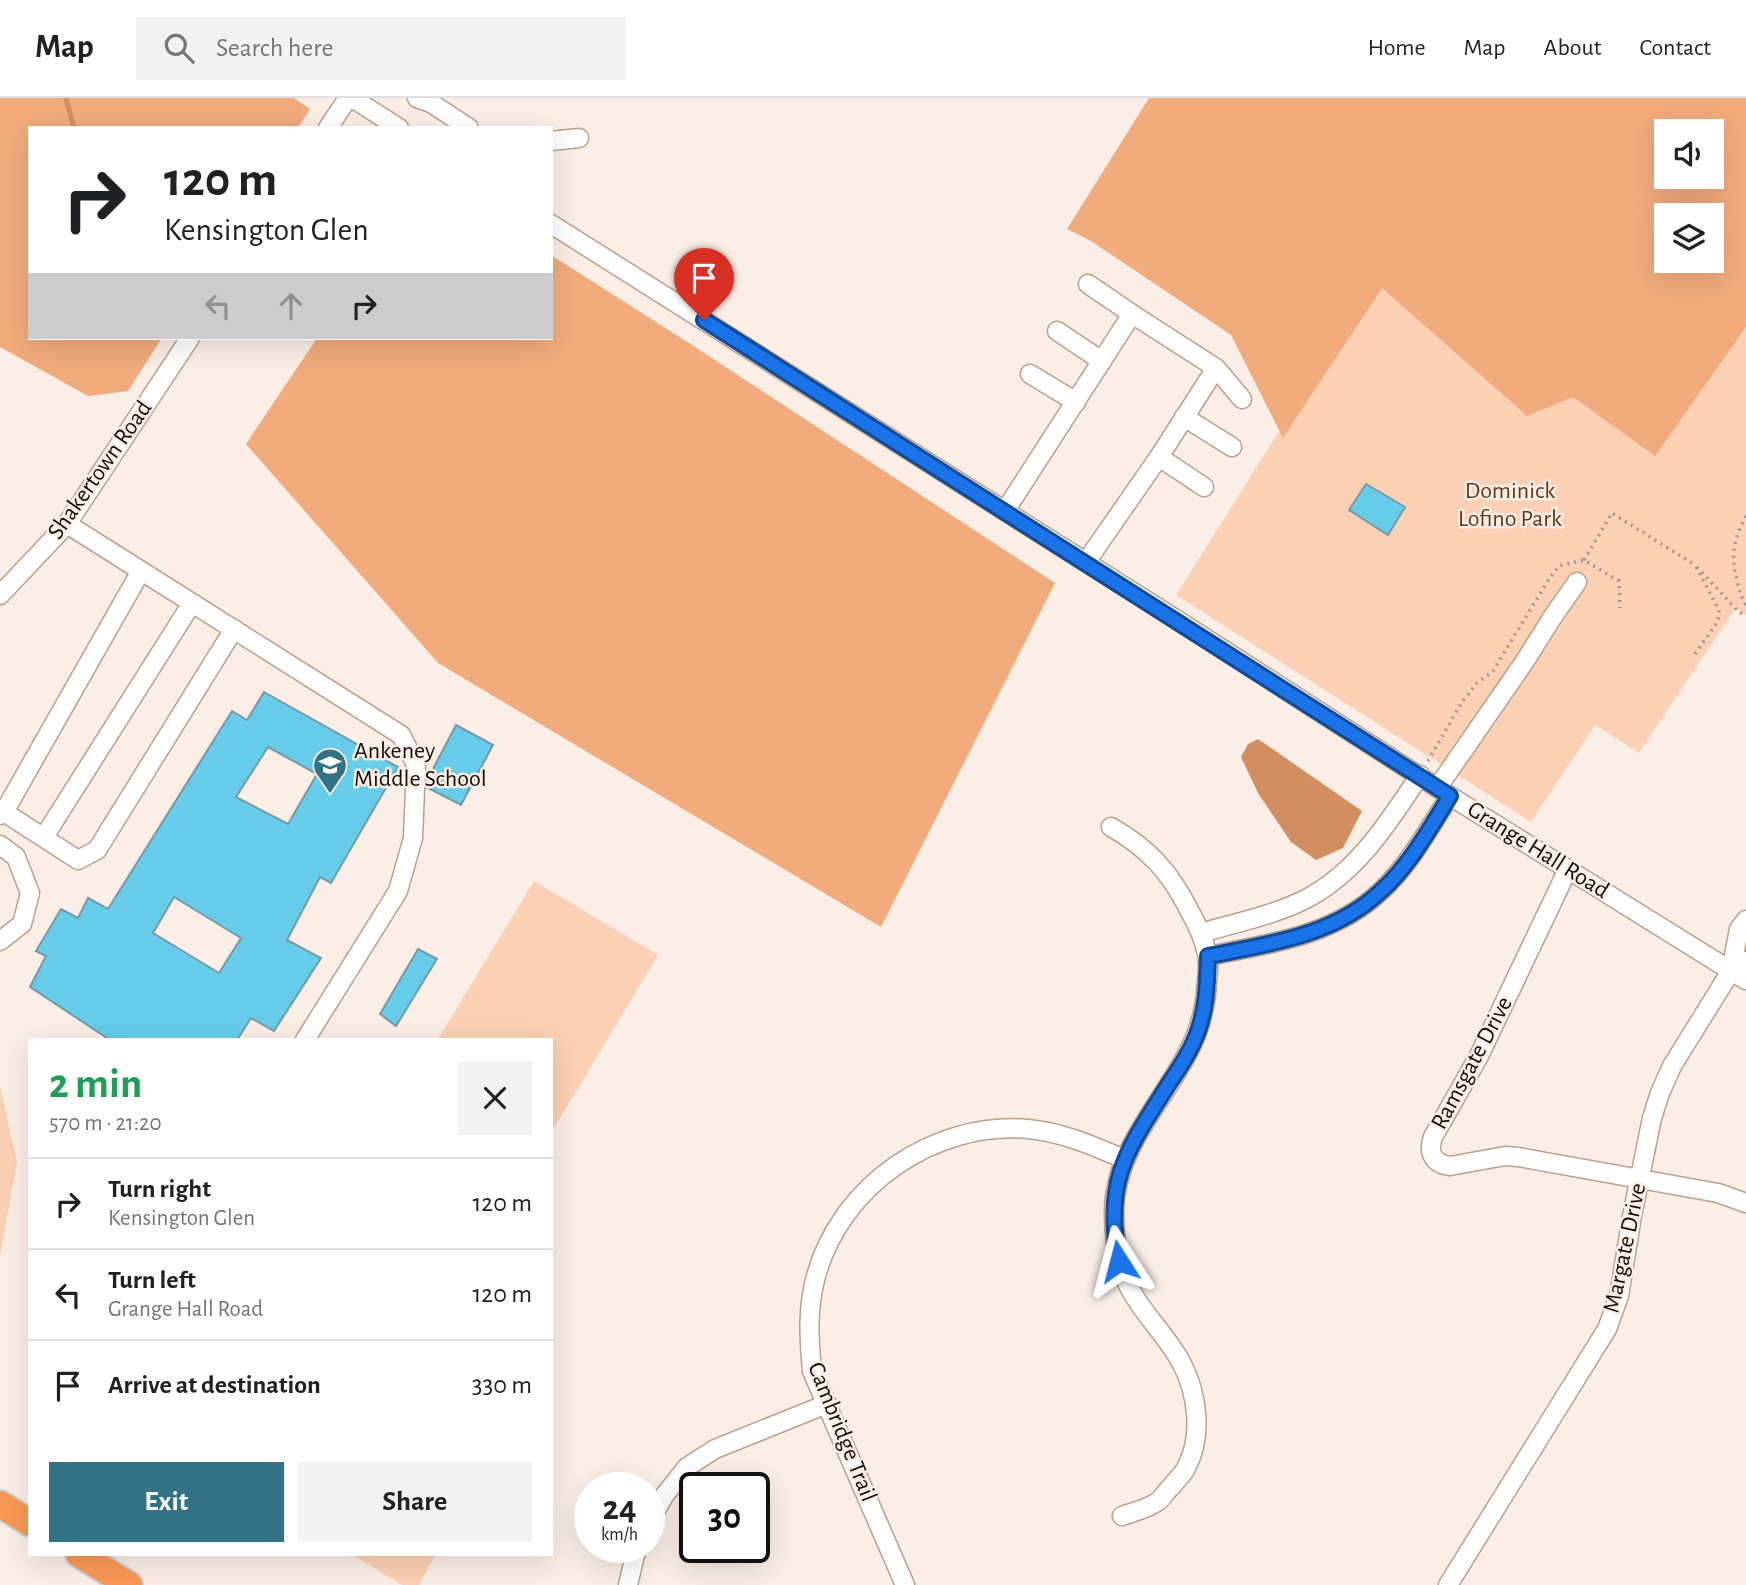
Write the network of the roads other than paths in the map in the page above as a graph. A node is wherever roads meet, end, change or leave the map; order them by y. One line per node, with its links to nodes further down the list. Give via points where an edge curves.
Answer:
1 (350, 98): 3 (street); 4 (street)
2 (417, 98): 5 (street)
3 (329, 126)
4 (397, 126)
5 (466, 126)
6 (579, 138): 7 (street)
7 (553, 141)
8 (553, 225): 22 (street, Grange Hall Road)
9 (1088, 284): 10 (street)
10 (1132, 314): 13 (street); 14 (street)
11 (1057, 331): 13 (street)
12 (189, 340): 23 (street, Shakertown Road)
13 (1102, 361): 17 (street)
14 (1216, 368): 16 (street); 18 (street)
15 (1030, 374): 17 (street)
16 (1242, 399)
17 (1076, 402): 22 (street)
18 (1184, 417): 19 (street); 20 (street)
19 (1232, 447)
20 (1159, 457): 21 (street); 24 (street)
21 (1204, 487)
22 (1005, 511): 24 (street, Grange Hall Road)
23 (67, 524): 25 (street); 27 (street, Shakertown Road)
24 (1086, 562): 30 (street, Grange Hall Road)
25 (141, 571): 28 (street); 32 (street)
26 (1577, 582): 31 (street)
27 (0, 595)
28 (192, 603): 29 (street); 34 (street)
29 (234, 629): 34 (street, via 97,850 78,860); 42 (street, via 401,735 416,765 413,838 398,891)
30 (1420, 775): 31 (street, Grange Hall Road); 38 (street, via 1385,827 1338,878 1292,905)
31 (1444, 791): 36 (street, Grange Hall Road); 40 (street, via 1401,870 1358,910 1304,936)
32 (2, 814): 34 (street)
33 (1111, 827): 38 (street, via 1142,847 1168,874)
34 (44, 837)
35 (0, 845): 39 (street, via 16,857 30,893 22,924)
36 (1569, 869): 41 (street, Grange Hall Road); 44 (street, Ramsgate Drive, via 1479,1056 1433,1137 1431,1153 1441,1165 1505,1156)
37 (1746, 920): 41 (street, via 1739,929)
38 (1201, 933): 40 (street)
39 (0, 941)
40 (1208, 956): 43 (street, via 1198,1032)
41 (1741, 971): 44 (street, Margate Drive, via 1672,1066 1652,1118)
42 (306, 1038)
43 (1125, 1159): 46 (street, Cambridge Trail, via 1059,1134 999,1129 940,1141 885,1172 842,1219 816,1277 809,1340 812,1371); 49 (street, via 1114,1209 1119,1261 1137,1302 1189,1380 1196,1428 1187,1468 1157,1502)
44 (1640, 1179): 45 (street, Ramsgate Drive, via 1718,1193); 56 (street, Margate Drive, via 1619,1296 1607,1329)
45 (1746, 1203)
46 (827, 1404): 47 (street, via 715,1449 687,1467); 55 (street, Cambridge Trail)
47 (665, 1495)
48 (0, 1504): 50 (highway)
49 (1122, 1517)
50 (28, 1521)
51 (82, 1556): 53 (highway)
52 (633, 1563): 54 (street)
53 (128, 1585)
54 (628, 1585)
55 (905, 1585)
56 (1448, 1585)

